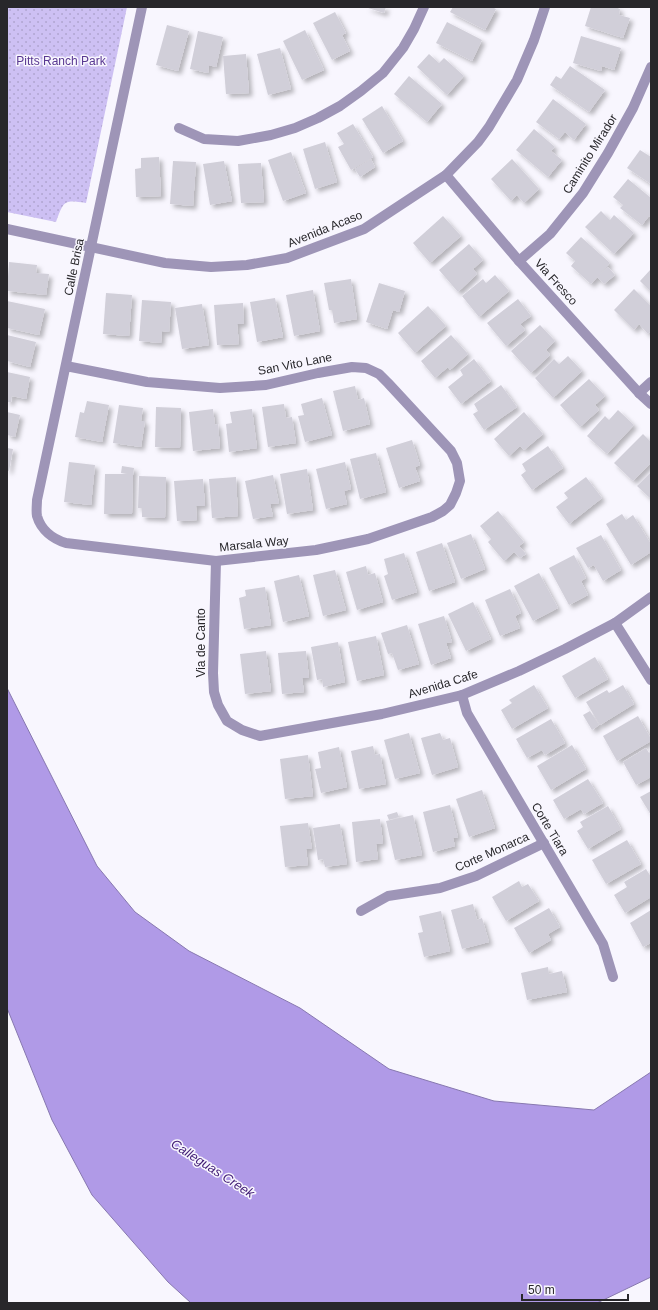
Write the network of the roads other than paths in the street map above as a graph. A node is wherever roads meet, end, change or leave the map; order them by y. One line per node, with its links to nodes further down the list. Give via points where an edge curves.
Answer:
1 (142, 7): 8 (street, Calle Brisa)
2 (424, 7): 5 (street, via 403,48 383,73 340,106 318,118 271,135 238,141 204,139)
3 (545, 7): 6 (street, Avenida Acaso, via 517,80 478,142)
4 (651, 67): 9 (street, Caminito Mirador, via 633,108 583,194 550,234)
5 (179, 128)
6 (446, 175): 8 (street, Avenida Acaso, via 364,229 287,258 247,265 211,267 165,264); 9 (street, Via Fresco)
7 (7, 229): 8 (street, Avenida Acaso)
8 (91, 247): 10 (street, Calle Brisa)
9 (519, 261): 12 (street, Via Fresco)
10 (66, 366): 14 (street, San Vito Lane, via 147,382 220,388 266,385 352,366 366,368 379,374 451,452 459,472 460,481); 15 (street, Calle Brisa, via 37,500 37,516)
11 (651, 382): 12 (street)
12 (639, 392): 13 (street, Via Fresco)
13 (651, 404)
14 (456, 494): 16 (street, Marsala Way, via 450,505 432,517 368,539 316,550)
15 (44, 530): 16 (street, Marsala Way, via 56,540 66,543)
16 (216, 561): 21 (street, Via de Canto, via 214,692)
17 (651, 598): 18 (street, Avenida Cafe)
18 (615, 623): 19 (street); 20 (street, Avenida Cafe, via 519,671)
19 (651, 680)
20 (462, 695): 21 (street, Avenida Cafe, via 382,714 260,736); 22 (street, Corte Tiara, via 467,713)
21 (227, 721)
22 (544, 844): 23 (street, Corte Monarca, via 476,876 440,888 388,896); 24 (street, Corte Tiara, via 603,944)
23 (361, 911)
24 (613, 977)

